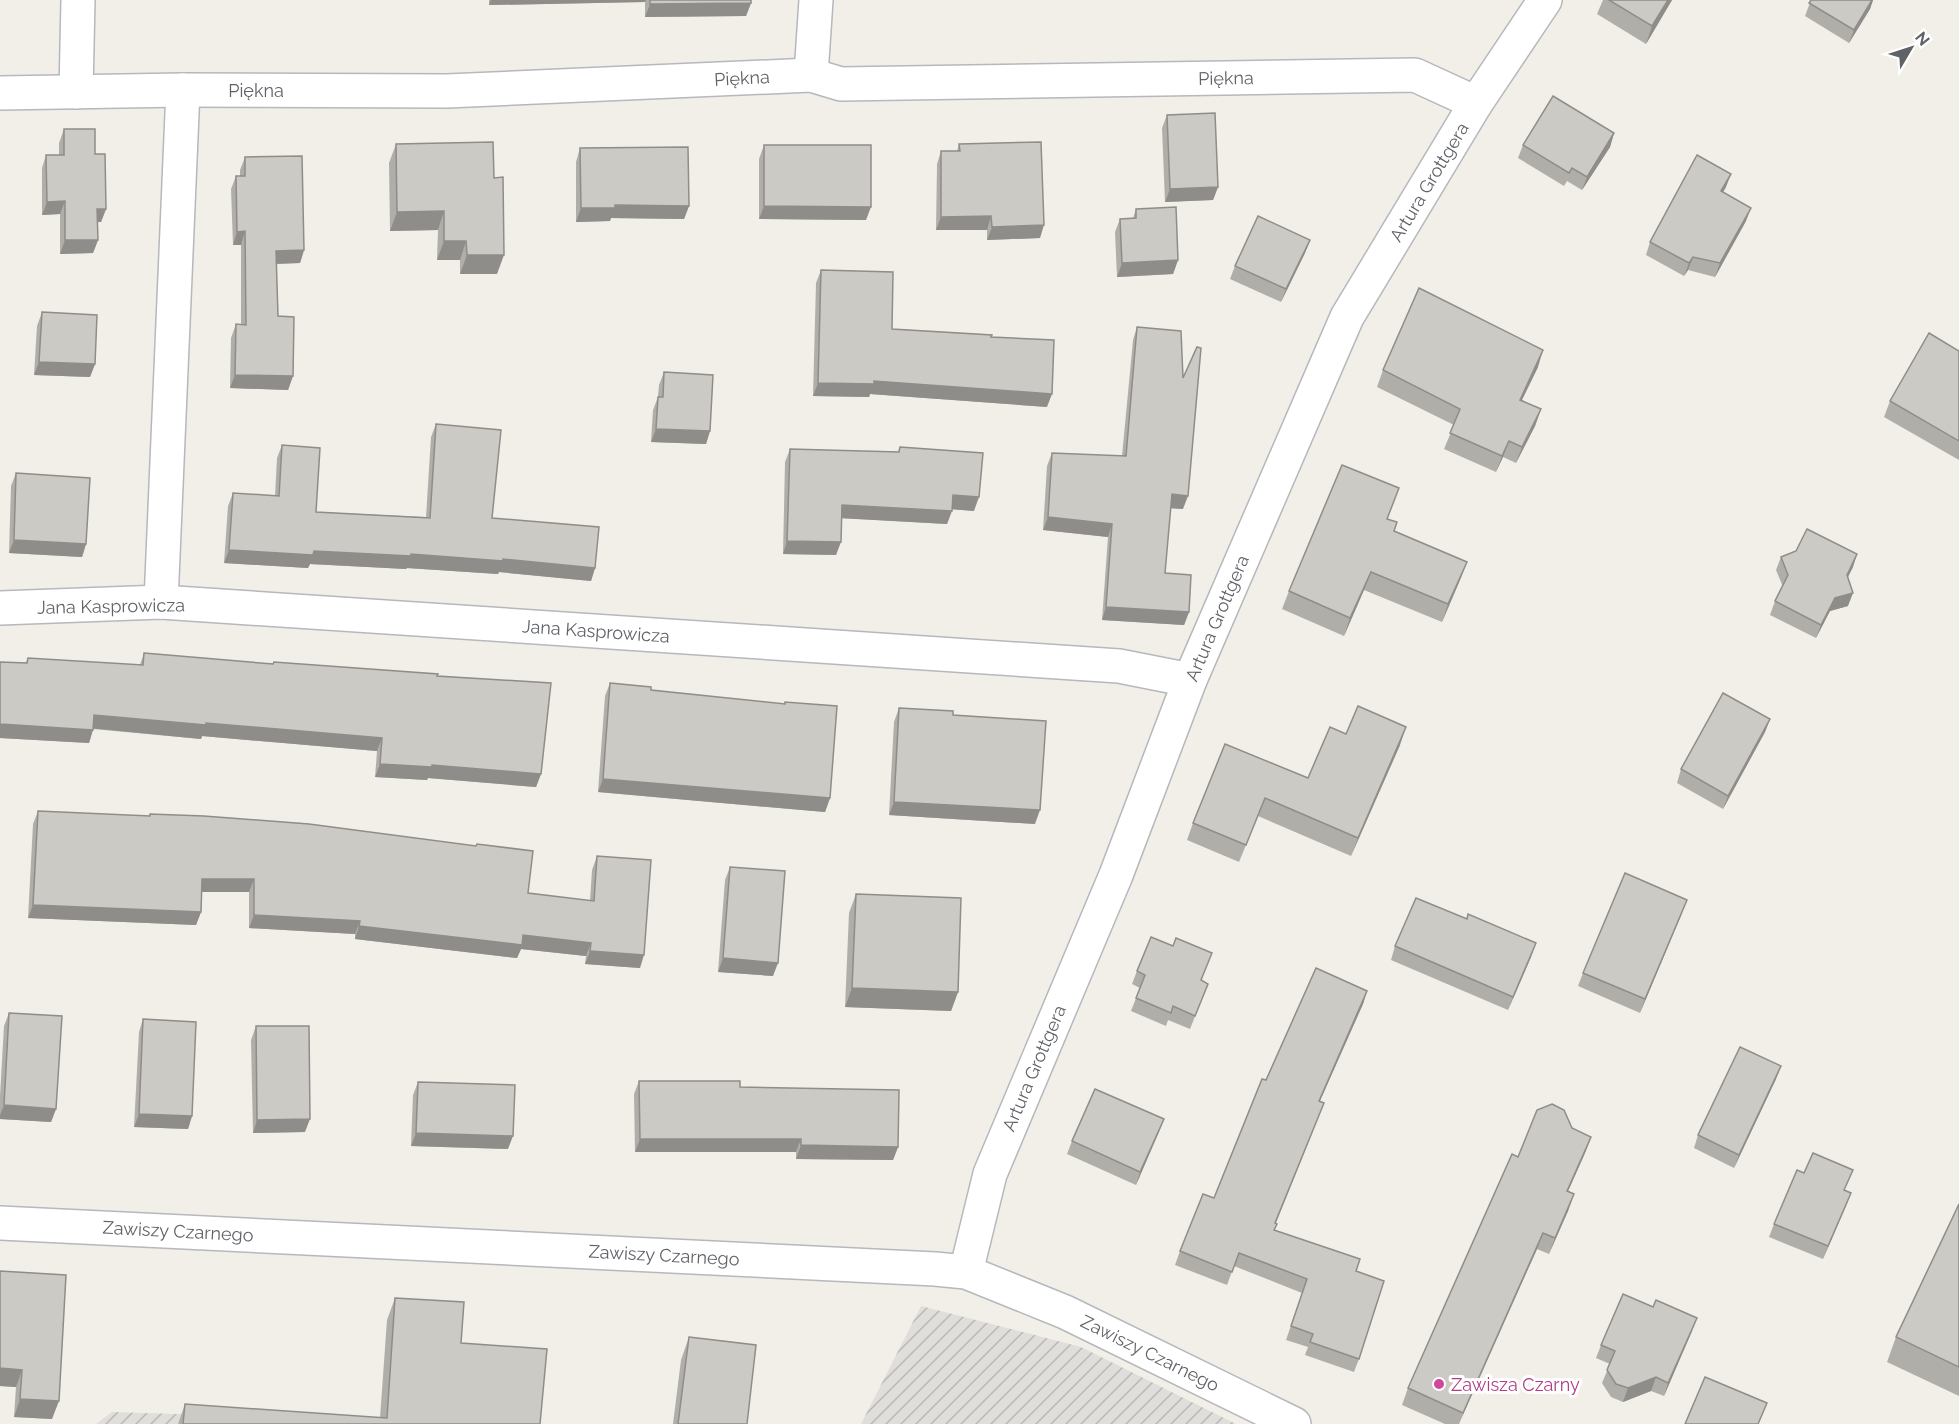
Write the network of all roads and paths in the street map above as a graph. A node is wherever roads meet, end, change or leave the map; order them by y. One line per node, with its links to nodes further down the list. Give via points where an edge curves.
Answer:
1 (78, 0): 6 (street)
2 (816, 0): 4 (street)
3 (1545, 0): 8 (street, Artura Grottgera)
4 (811, 75): 5 (street, Piękna, via 447,91); 8 (street, Piękna, via 841,84 1415,75)
5 (183, 90): 6 (street, Piękna); 9 (street)
6 (76, 92): 7 (street, Piękna)
7 (0, 93)
8 (1476, 103): 11 (street, Artura Grottgera, via 1347,317)
9 (161, 602): 10 (street, Jana Kasprowicza); 11 (street, Jana Kasprowicza, via 1119,666)
10 (0, 608)
11 (1190, 680): 13 (street, Artura Grottgera, via 1116,875 990,1173)
12 (0, 1222): 13 (street, Zawiszy Czarnego)
13 (966, 1272): 14 (street, Zawiszy Czarnego, via 1065,1312)
14 (1294, 1424)

